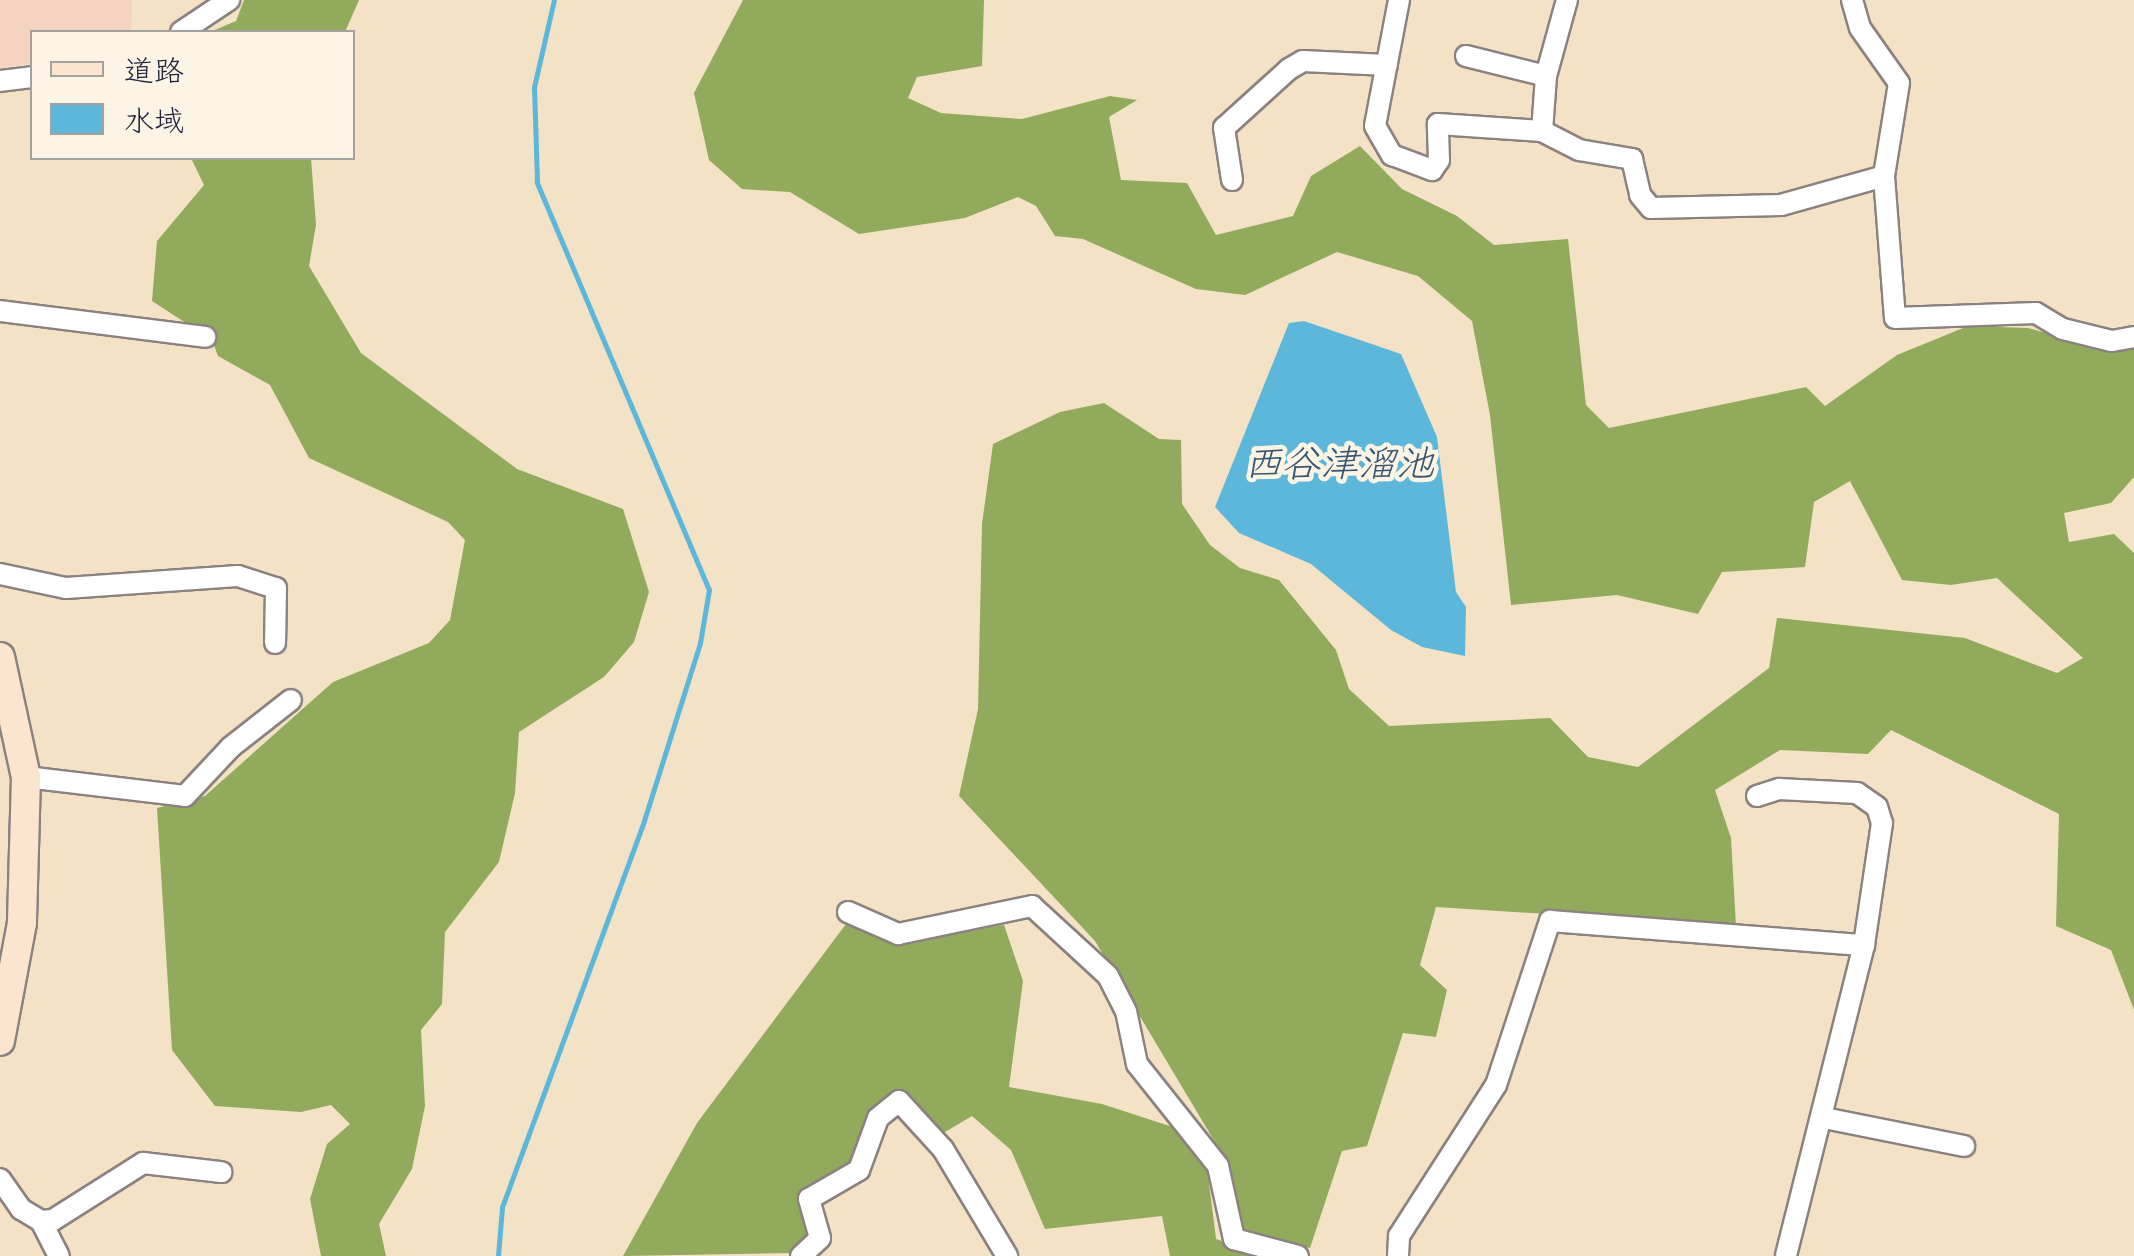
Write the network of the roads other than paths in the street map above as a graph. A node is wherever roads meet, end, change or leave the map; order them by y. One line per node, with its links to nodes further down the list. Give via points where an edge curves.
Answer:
1 (229, 0): 5 (street)
2 (1399, 0): 7 (street)
3 (1567, 0): 8 (street)
4 (1852, 0): 12 (street, via 1860,28 1898,83)
5 (184, 30)
6 (1466, 56): 8 (street)
7 (1387, 65): 11 (street, via 1375,126 1392,155 1432,170 1439,160 1438,124); 13 (street, via 1303,62 1289,69 1224,128)
8 (1546, 76): 11 (street)
9 (30, 77): 10 (street)
10 (0, 81)
11 (1542, 131): 12 (street, via 1579,150 1632,159 1640,194 1651,208 1781,204)
12 (1884, 176): 16 (street, via 1896,318 2036,313 2096,337)
13 (1232, 180)
14 (0, 312): 15 (street)
15 (204, 337)
16 (2134, 338)
17 (0, 574): 18 (street, via 66,588 238,576 276,588)
18 (275, 643)
19 (0, 657): 21 (main road)
20 (291, 700): 21 (street, via 231,747 185,796)
21 (26, 776): 25 (main road, via 22,923)
22 (1757, 796): 24 (street, via 1778,790 1857,793 1877,807 1882,823)
23 (848, 912): 34 (street, via 898,934 1032,906 1108,976 1126,1011 1137,1064 1218,1166 1234,1239)
24 (1864, 945): 26 (street); 35 (street, via 1550,921 1496,1085 1400,1236)
25 (0, 1041)
26 (1824, 1118): 27 (street); 36 (street)
27 (1964, 1146)
28 (221, 1172): 30 (street, via 142,1163 53,1220)
29 (0, 1179): 30 (street, via 21,1208)
30 (41, 1221): 31 (street)
31 (59, 1256)
32 (801, 1256): 33 (street, via 820,1238 810,1199 859,1170 878,1118 898,1101 943,1149)
33 (1007, 1256)
34 (1298, 1256)
35 (1398, 1256)
36 (1786, 1256)

